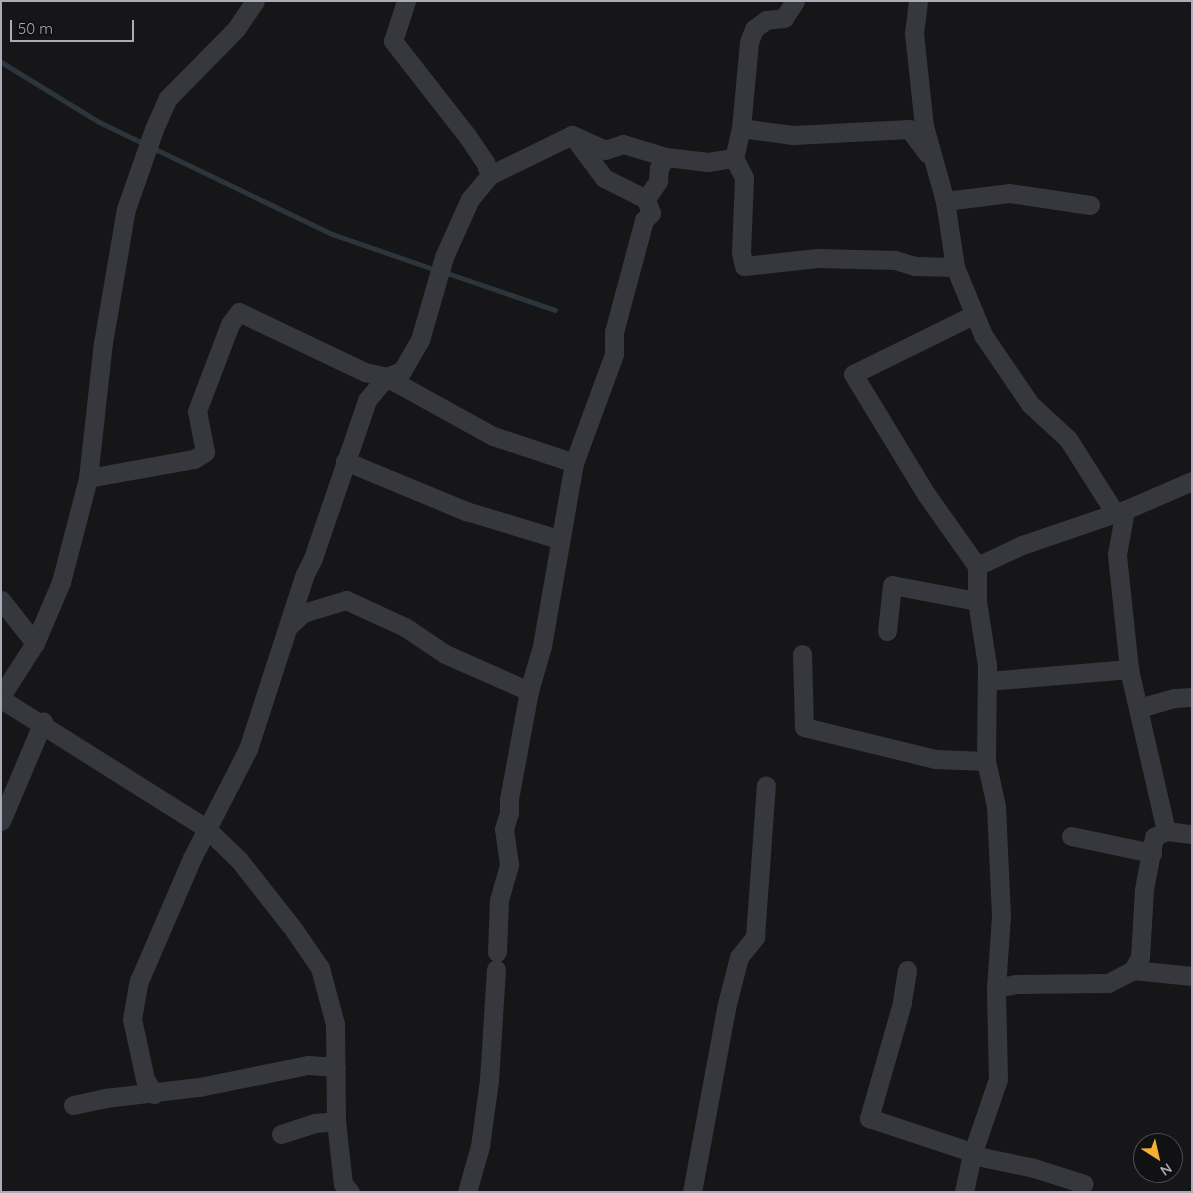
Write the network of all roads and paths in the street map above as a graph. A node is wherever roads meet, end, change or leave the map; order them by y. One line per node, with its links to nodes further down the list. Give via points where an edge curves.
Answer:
1 (256, 1): 19 (street, via 236,29 168,98 154,129 126,209 103,343)
2 (406, 1): 10 (street, via 393,41 468,137)
3 (795, 1): 5 (street, via 784,18 766,20 754,29 749,42)
4 (918, 1): 9 (street, via 914,33 924,126)
5 (741, 128): 8 (street); 9 (street, via 793,134 909,129)
6 (572, 135): 7 (street, via 605,150 623,144); 10 (street); 11 (street, via 604,178)
7 (666, 157): 8 (street, via 708,162); 11 (street, via 659,168 658,181)
8 (734, 158): 14 (street, via 744,178 741,253 744,266 818,258 895,260 914,266)
9 (934, 161): 12 (street)
10 (490, 175): 16 (street, via 470,199 444,257 420,340 402,372)
11 (646, 199): 18 (street, via 650,214 644,220 614,332 614,354)
12 (945, 201): 13 (street, via 1009,193); 14 (street)
13 (1090, 205)
14 (955, 267): 21 (street, via 983,334 1030,404 1068,439)
15 (969, 317): 23 (street, via 853,374 926,494)
16 (386, 377): 17 (street, via 367,400); 18 (street, via 493,436); 19 (street, via 365,372 239,312 230,324 197,410 206,452 194,459)
17 (345, 461): 22 (street, via 466,511); 26 (street)
18 (574, 463): 22 (street)
19 (88, 478): 28 (street, via 62,582)
20 (1192, 480): 21 (street)
21 (1120, 511): 23 (street, via 1022,545); 30 (street, via 1117,554)
22 (559, 539): 32 (street, via 542,646)
23 (977, 566): 25 (street)
24 (1, 600): 28 (street)
25 (978, 601): 27 (street, via 892,585); 31 (street)
26 (290, 625): 32 (street, via 303,613 346,600 405,627 445,654); 40 (street, via 248,749)
27 (887, 632)
28 (35, 643): 33 (street)
29 (802, 654): 37 (street, via 804,727 935,759)
30 (1129, 669): 31 (street); 35 (street)
31 (987, 681): 37 (street)
32 (529, 691): 57 (street, via 504,829 510,864 499,900 490,1080 480,1146)
33 (1, 697): 36 (street)
34 (1192, 697): 35 (street, via 1174,698)
35 (1139, 708): 41 (street)
36 (43, 722): 39 (street); 40 (street)
37 (986, 761): 48 (street, via 996,806 1001,916)
38 (766, 785): 58 (street, via 755,937 739,957 726,1008)
39 (1, 821)
40 (206, 828): 49 (street, via 239,860 320,968 335,1024); 50 (street, via 139,981 132,1019 145,1079)
41 (1166, 831): 42 (street); 44 (street, via 1154,837)
42 (1192, 834)
43 (1071, 836): 44 (street)
44 (1152, 853): 46 (street, via 1144,889 1140,957)
45 (907, 970): 54 (street, via 902,1004 869,1118)
46 (1133, 970): 47 (street); 48 (street, via 1108,983 1016,984)
47 (1192, 976)
48 (996, 988): 54 (street, via 998,1079)
49 (336, 1067): 50 (street, via 308,1065); 52 (street)
50 (154, 1094): 51 (street, via 105,1098)
51 (74, 1105)
52 (336, 1121): 53 (street, via 315,1123); 56 (street)
53 (281, 1134)
54 (973, 1154): 55 (street); 59 (street)
55 (1084, 1184)
56 (345, 1189)
57 (468, 1192)
58 (692, 1192)
59 (964, 1192)

